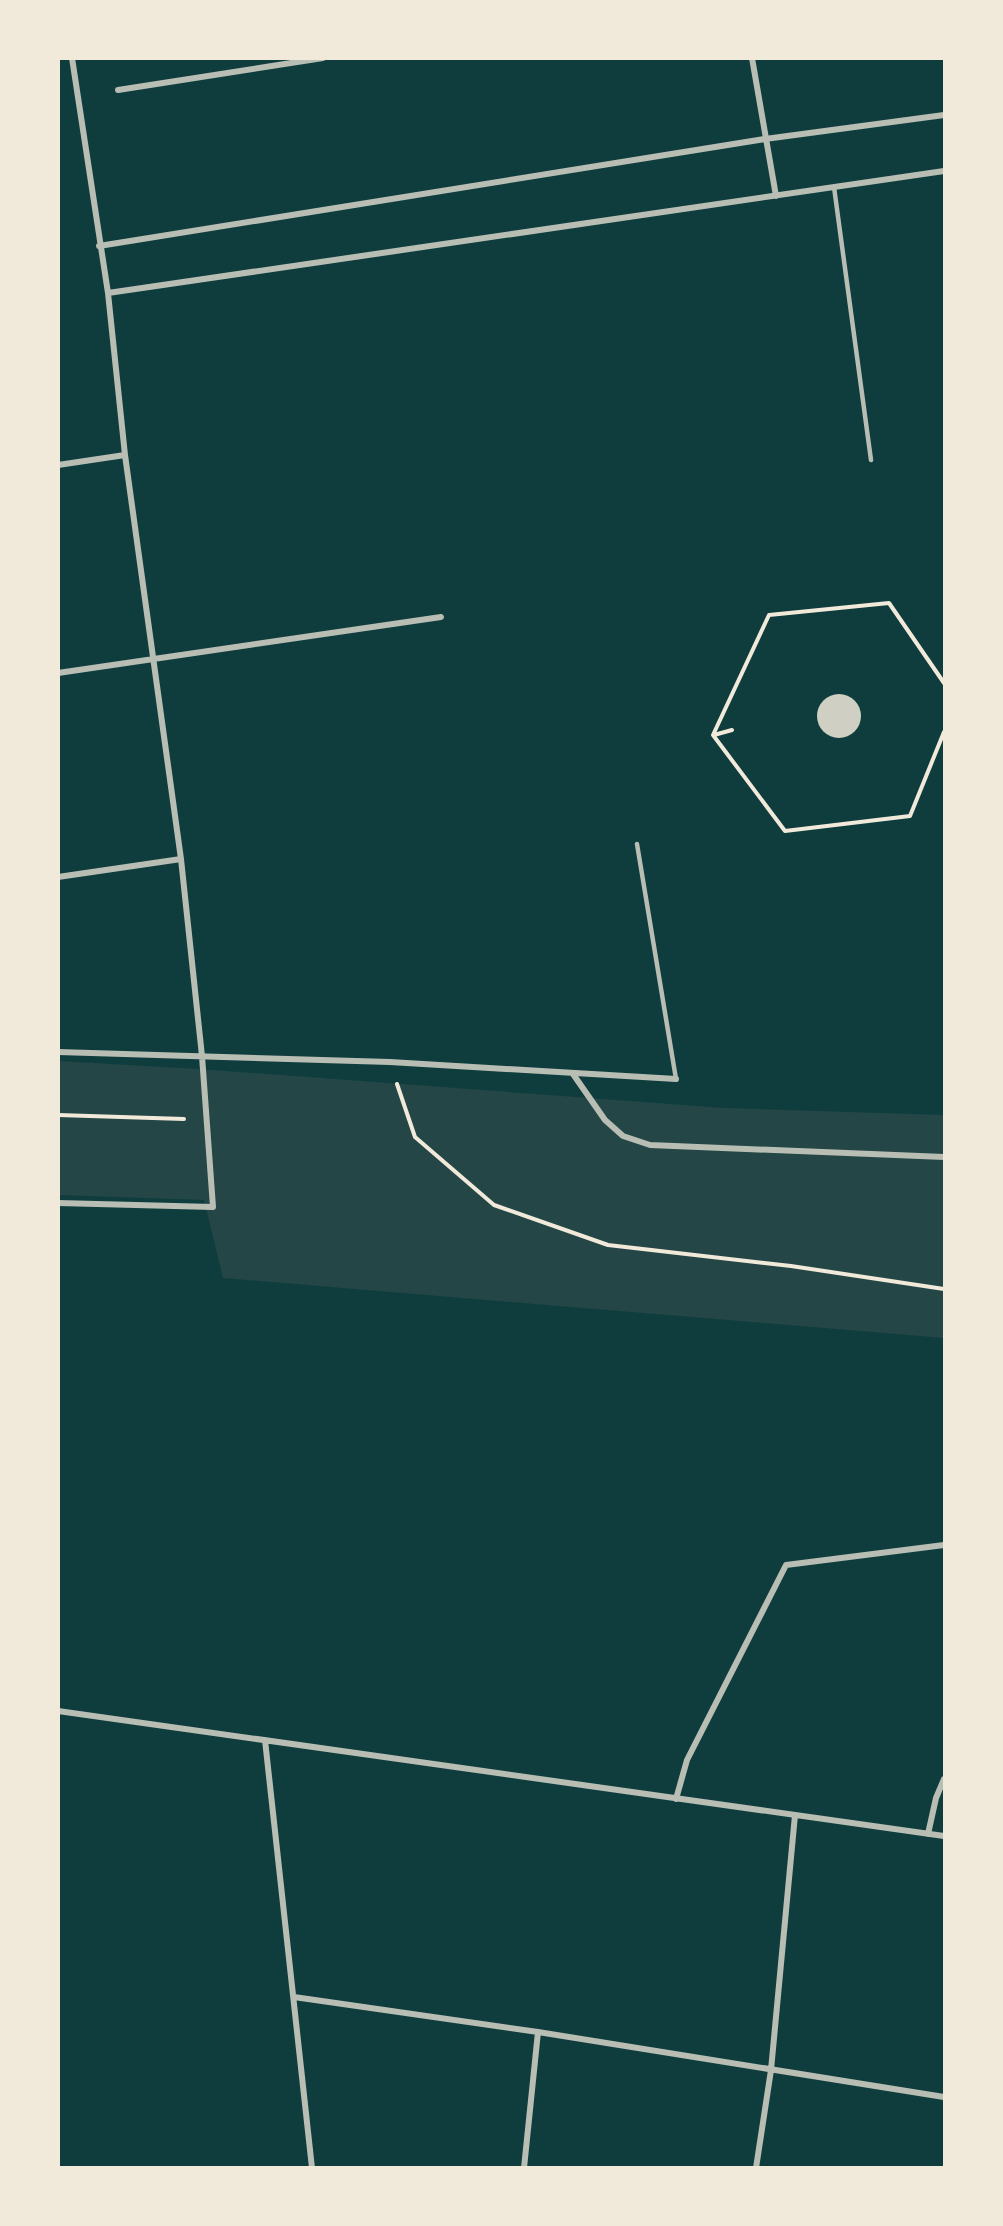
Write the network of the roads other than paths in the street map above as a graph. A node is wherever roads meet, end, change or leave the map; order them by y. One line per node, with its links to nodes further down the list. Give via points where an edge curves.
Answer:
1 (72, 58): 10 (street)
2 (323, 58): 4 (street)
3 (752, 58): 6 (street)
4 (118, 90)
5 (945, 115): 6 (street)
6 (765, 139): 9 (street); 10 (street)
7 (945, 171): 8 (street)
8 (834, 187): 9 (street); 13 (lane)
9 (776, 196): 11 (street)
10 (99, 246): 11 (street)
11 (108, 293): 12 (street)
12 (125, 455): 14 (street); 16 (street)
13 (872, 460)
14 (58, 465)
15 (441, 617): 16 (street)
16 (153, 660): 17 (street); 19 (street)
17 (58, 673)
18 (637, 844): 24 (lane)
19 (181, 859): 20 (street); 22 (street)
20 (58, 877)
21 (58, 1052): 22 (street)
22 (202, 1056): 23 (street, via 390,1062); 26 (street, via 213,1207)
23 (573, 1074): 24 (street); 25 (street, via 605,1120 622,1136 650,1145)
24 (676, 1079)
25 (945, 1156)
26 (58, 1203)
27 (945, 1545): 31 (street, via 786,1565 687,1760)
28 (58, 1711): 29 (street)
29 (265, 1740): 31 (street); 35 (street)
30 (945, 1779): 33 (street)
31 (676, 1799): 32 (street)
32 (795, 1815): 33 (street); 37 (street)
33 (928, 1834): 34 (street)
34 (945, 1836)
35 (294, 1997): 36 (street); 39 (street)
36 (538, 2032): 37 (street); 40 (street)
37 (771, 2070): 38 (street); 41 (street)
38 (945, 2097)
39 (312, 2168)
40 (524, 2168)
41 (756, 2168)

